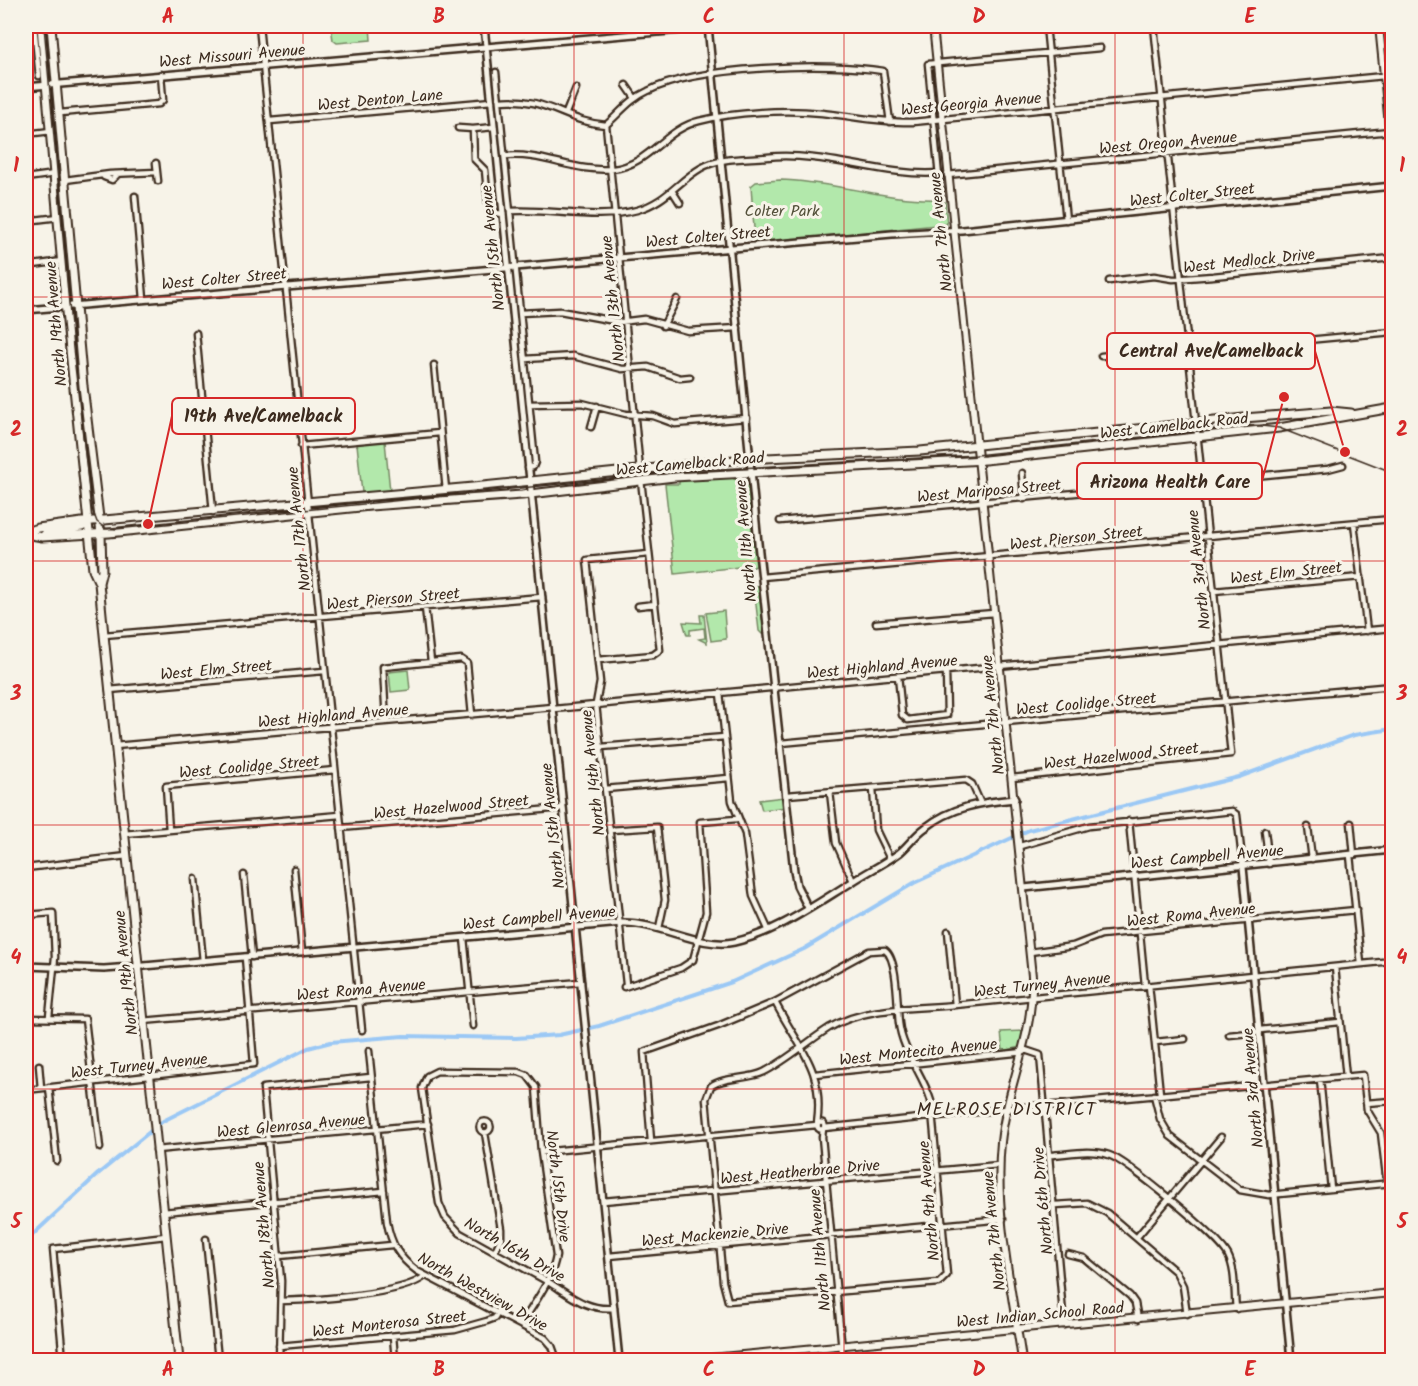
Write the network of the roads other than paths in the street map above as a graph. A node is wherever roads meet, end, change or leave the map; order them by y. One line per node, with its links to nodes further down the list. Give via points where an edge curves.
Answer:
1 (34, 26): 20 (street)
2 (41, 26): 23 (main road, North 19th Avenue)
3 (51, 26): 22 (main road, North 19th Avenue)
4 (259, 26): 16 (street, North 17th Avenue)
5 (484, 26): 12 (street, North 15th Avenue)
6 (708, 26): 7 (street, West Missouri Avenue); 12 (street, West Missouri Avenue); 19 (street, North 11th Avenue)
7 (727, 26)
8 (933, 26): 15 (main road, North 7th Avenue)
9 (1046, 26): 14 (street)
10 (1154, 26): 28 (street, North 3rd Avenue)
11 (1379, 26): 21 (main road)
12 (486, 47): 16 (street, West Missouri Avenue); 29 (street, North 15th Avenue)
13 (1100, 48): 14 (street)
14 (1049, 53): 15 (street); 31 (street)
15 (937, 64): 35 (main road, North 7th Avenue); 36 (street, North 7th Avenue, via 928,65)
16 (264, 66): 18 (street, West Missouri Avenue); 37 (street, North 17th Avenue)
17 (496, 72): 30 (street, North 15th Avenue)
18 (161, 74): 22 (street, West Missouri Avenue); 32 (street, via 162,103)
19 (713, 75): 27 (street, via 667,83); 34 (street, North 11th Avenue); 38 (street, via 808,67 883,71)
20 (39, 76)
21 (1384, 76): 28 (street, West Georgia Avenue); 43 (main road)
22 (57, 84): 23 (street, West Missouri Avenue); 32 (main road, North 19th Avenue)
23 (46, 85): 25 (street, West Missouri Avenue); 44 (main road, North 19th Avenue)
24 (626, 85): 27 (street)
25 (26, 87)
26 (576, 88): 33 (street)
27 (634, 98): 39 (street)
28 (1162, 98): 31 (street, West Georgia Avenue); 46 (street, North 3rd Avenue)
29 (492, 101): 37 (street, West Denton Lane); 40 (street, North 15th Avenue)
30 (499, 102): 33 (street, via 538,103); 48 (street, North 15th Avenue)
31 (1054, 108): 35 (street, West Georgia Avenue); 51 (street)
32 (60, 113): 58 (main road, North 19th Avenue)
33 (566, 113): 39 (street)
34 (717, 118): 38 (street, West Georgia Avenue, via 800,112); 49 (street, North 11th Avenue); 52 (street, West Georgia Avenue, via 686,125 642,159)
35 (942, 119): 36 (street, West Georgia Avenue); 56 (main road, North 7th Avenue)
36 (933, 120): 38 (street, West Georgia Avenue); 54 (street, North 7th Avenue)
37 (270, 121): 82 (street, North 17th Avenue)
38 (890, 122)
39 (606, 125): 52 (street, North 13th Avenue)
40 (494, 127): 42 (street); 67 (street, North 15th Avenue)
41 (458, 128): 42 (street)
42 (473, 129): 67 (street, via 474,159 485,170 489,212)
43 (1391, 130): 46 (street, West Oregon Avenue); 47 (main road)
44 (51, 131): 45 (street); 55 (main road, North 19th Avenue)
45 (26, 134)
46 (1168, 153): 51 (street, West Oregon Avenue); 65 (street, North 3rd Avenue)
47 (1392, 155)
48 (505, 156): 52 (street, West Georgia Avenue, via 530,155 581,168); 66 (street, North 15th Avenue)
49 (722, 162): 54 (street, via 798,155 891,170); 61 (street, via 699,169); 73 (street, North 11th Avenue)
50 (156, 163): 53 (street)
51 (1060, 164): 56 (street, West Oregon Avenue); 70 (street)
52 (610, 169): 68 (street, North 13th Avenue)
53 (157, 172): 58 (street, via 117,176 112,180); 59 (street)
54 (939, 173): 63 (street, North 7th Avenue)
55 (55, 174): 57 (street); 69 (main road, North 19th Avenue)
56 (947, 175): 72 (main road, North 7th Avenue)
57 (26, 178)
58 (65, 180): 85 (main road, North 19th Avenue)
59 (158, 182)
60 (1392, 186): 65 (street, West Colter Street)
61 (673, 192): 64 (street); 68 (street, via 652,205)
62 (135, 196): 84 (street)
63 (941, 197)
64 (680, 203)
65 (1174, 210): 70 (street, West Colter Street); 80 (street, North 3rd Avenue)
66 (510, 211): 68 (street); 78 (street, North 15th Avenue)
67 (503, 214): 79 (street, North 15th Avenue)
68 (616, 214): 74 (street, North 13th Avenue)
69 (59, 217): 71 (street); 76 (main road, North 19th Avenue)
70 (1066, 220): 72 (street, West Colter Street)
71 (26, 221)
72 (953, 230): 73 (street, West Colter Street); 115 (main road, North 7th Avenue)
73 (731, 248): 74 (street, West Colter Street); 91 (street, North 11th Avenue)
74 (620, 257): 78 (street, West Colter Street); 89 (street, North 13th Avenue)
75 (1392, 258): 80 (street, West Medlock Drive)
76 (62, 261): 77 (street); 86 (main road, North 19th Avenue)
77 (26, 266)
78 (515, 266): 79 (street, West Colter Street); 88 (street, North 15th Avenue)
79 (508, 267): 82 (street, West Colter Street); 111 (street, North 15th Avenue)
80 (1181, 279): 81 (street, West Medlock Drive, via 1154,276); 94 (street, North 3rd Avenue)
81 (1109, 281)
82 (286, 286): 84 (street, West Colter Street); 114 (street, North 17th Avenue)
83 (677, 298): 90 (street)
84 (144, 299): 85 (street, West Colter Street)
85 (77, 305): 86 (street, West Colter Street); 134 (main road, North 19th Avenue)
86 (66, 306): 87 (street, West Colter Street); 134 (main road, North 19th Avenue)
87 (26, 310)
88 (520, 313): 89 (street, via 570,311); 96 (street, North 15th Avenue)
89 (626, 322): 90 (street, via 644,319); 98 (street, North 13th Avenue)
90 (663, 326): 91 (street, via 697,332)
91 (738, 328): 106 (street, North 11th Avenue)
92 (1392, 332): 94 (street)
93 (196, 333): 131 (street)
94 (1188, 351): 95 (street); 107 (street, North 3rd Avenue)
95 (1101, 356)
96 (525, 358): 98 (street, via 573,356); 100 (street, North 15th Avenue)
97 (434, 365): 112 (street)
98 (630, 368): 99 (street, via 648,367 680,378); 105 (street, North 13th Avenue)
99 (690, 377)
100 (529, 404): 101 (street); 110 (street, North 15th Avenue)
101 (597, 406): 105 (street); 109 (street)
102 (1392, 408): 104 (main road, West Camelback Road)
103 (1325, 412): 104 (main road, West Camelback Road); 107 (main road, West Camelback Road); 108 (main road)
104 (1356, 413): 108 (main road, West Camelback Road)
105 (635, 415): 106 (street, via 679,424); 120 (street, North 13th Avenue)
106 (747, 418): 116 (street, North 11th Avenue)
107 (1195, 423): 113 (street, North 3rd Avenue); 115 (main road, West Camelback Road)
108 (1312, 423): 113 (main road, West Camelback Road)
109 (591, 427)
110 (531, 428): 111 (street); 119 (street, North 15th Avenue, via 535,462)
111 (524, 429): 119 (street, North 15th Avenue)
112 (440, 434): 114 (street); 126 (street)
113 (1197, 436): 117 (main road, West Camelback Road); 125 (street, North 3rd Avenue)
114 (301, 446): 129 (street, North 17th Avenue)
115 (975, 446): 116 (main road, West Camelback Road); 117 (main road, North 7th Avenue)
116 (751, 459): 120 (main road, West Camelback Road); 121 (street, North 11th Avenue)
117 (977, 461): 121 (main road, West Camelback Road); 130 (main road, North 7th Avenue)
118 (1343, 465): 125 (street, West Mariposa Street, via 1328,470)
119 (528, 468): 124 (street, North 15th Avenue)
120 (640, 470): 124 (main road, West Camelback Road)
121 (752, 471): 123 (main road, West Camelback Road); 144 (street, North 11th Avenue)
122 (1022, 473): 128 (street)
123 (641, 480): 127 (main road, West Camelback Road); 142 (street)
124 (530, 481): 126 (main road, West Camelback Road); 127 (street, North 15th Avenue)
125 (1202, 482): 128 (street, West Mariposa Street); 140 (street, North 3rd Avenue)
126 (446, 490): 129 (main road, West Camelback Road)
127 (531, 494): 132 (main road, West Camelback Road); 148 (street, North 15th Avenue)
128 (1024, 499): 130 (street, West Mariposa Street)
129 (307, 501): 131 (main road, West Camelback Road); 132 (street, North 17th Avenue)
130 (981, 504): 135 (street, West Mariposa Street); 143 (main road, North 7th Avenue)
131 (213, 512): 134 (main road, West Camelback Road)
132 (308, 513): 138 (main road, West Camelback Road); 153 (street, North 17th Avenue)
133 (1392, 519): 136 (street, West Pierson Street)
134 (91, 521): 137 (main road, West Camelback Road); 138 (main road, North 19th Avenue); 139 (main road, North 19th Avenue); 141 (main road, via 47,532)
135 (780, 521)
136 (1354, 523): 140 (street, West Pierson Street); 145 (street)
137 (26, 533): 141 (main road, West Camelback Road)
138 (101, 534): 139 (main road, West Camelback Road); 146 (main road, North 19th Avenue)
139 (90, 535): 141 (main road, West Camelback Road); 146 (main road, North 19th Avenue, via 93,570)
140 (1208, 536): 143 (street, West Pierson Street); 147 (street, North 3rd Avenue)
141 (42, 537)
142 (649, 554): 149 (street); 159 (street, North 14th Avenue, via 588,560)
143 (987, 557): 144 (street, West Pierson Street); 152 (main road, North 7th Avenue)
144 (762, 577): 166 (street, North 11th Avenue)
145 (1360, 577): 147 (street, West Elm Street); 156 (street)
146 (99, 583): 157 (main road, North 19th Avenue)
147 (1214, 591): 158 (street, North 3rd Avenue)
148 (542, 597): 151 (street, West Pierson Street); 171 (street, North 15th Avenue)
149 (655, 604): 150 (street); 159 (street, via 658,654)
150 (638, 606)
151 (425, 607): 153 (street, West Pierson Street); 160 (street)
152 (994, 613): 154 (street); 161 (main road, North 7th Avenue)
153 (319, 616): 157 (street, West Pierson Street); 162 (street, North 17th Avenue)
154 (876, 623)
155 (1392, 628): 156 (street, West Highland Avenue)
156 (1366, 631): 158 (street, West Highland Avenue)
157 (104, 634): 167 (main road, North 19th Avenue)
158 (1219, 646): 161 (street, West Highland Avenue); 169 (street, North 3rd Avenue)
159 (598, 660): 170 (street, North 14th Avenue)
160 (431, 662): 172 (street, via 465,660); 173 (street, via 383,667)
161 (1000, 668): 163 (street, West Highland Avenue); 174 (main road, North 7th Avenue)
162 (324, 671): 167 (street, West Elm Street); 175 (street, North 17th Avenue)
163 (946, 672): 164 (street, West Highland Avenue); 164 (street, via 947,715 908,720 902,715)
164 (898, 676): 166 (street, West Highland Avenue)
165 (1392, 686): 169 (street, West Coolidge Street)
166 (775, 688): 168 (street, West Highland Avenue); 177 (street, North 11th Avenue)
167 (109, 690): 178 (main road, North 19th Avenue)
168 (720, 693): 170 (street, West Highland Avenue); 176 (street)
169 (1225, 702): 174 (street, West Coolidge Street); 180 (street, North 3rd Avenue)
170 (596, 704): 171 (street, West Highland Avenue); 179 (street, North 14th Avenue)
171 (553, 708): 172 (street, West Highland Avenue); 190 (street, North 15th Avenue)
172 (472, 715): 173 (street, West Highland Avenue)
173 (386, 722): 175 (street, West Highland Avenue)
174 (1006, 723): 177 (street, West Coolidge Street); 183 (main road, North 7th Avenue)
175 (330, 727): 178 (street, West Highland Avenue); 181 (street, North 17th Avenue)
176 (724, 736): 179 (street); 182 (street)
177 (781, 742): 187 (street, North 11th Avenue)
178 (115, 746): 200 (main road, North 19th Avenue)
179 (601, 747): 185 (street, North 14th Avenue)
180 (1231, 754): 183 (street, West Hazelwood Street)
181 (335, 771): 191 (street, North 17th Avenue); 197 (street, West Coolidge Street, via 166,786)
182 (729, 778): 185 (street); 192 (street)
183 (1012, 778): 188 (main road, North 7th Avenue)
184 (873, 788): 186 (street); 189 (street, via 966,780); 205 (street, via 876,830)
185 (605, 789): 198 (street, North 14th Avenue)
186 (830, 792): 187 (street); 214 (street, via 836,843)
187 (788, 795): 216 (street, North 11th Avenue, via 795,878)
188 (1015, 799): 189 (street, West Campbell Avenue); 201 (main road, North 7th Avenue)
189 (980, 802): 205 (street, West Campbell Avenue, via 935,820)
190 (563, 808): 196 (street, West Hazelwood Street); 221 (street, North 15th Avenue)
191 (340, 815): 196 (street, North 17th Avenue); 197 (street)
192 (737, 819): 223 (street, via 744,834 753,896); 227 (street, via 700,822 706,912)
193 (1129, 821): 201 (street, via 1074,829); 208 (street, North 3rd Avenue, via 1236,813); 212 (street)
194 (1351, 823): 203 (street)
195 (1308, 827): 206 (street)
196 (341, 828): 228 (street, North 17th Avenue)
197 (169, 830): 200 (street)
198 (610, 830): 220 (street, North 14th Avenue); 222 (street, via 657,827 665,900)
199 (1265, 831): 207 (street)
200 (124, 834): 204 (main road, North 19th Avenue)
201 (1020, 843): 215 (main road, North 7th Avenue)
202 (1392, 850): 203 (street, West Campbell Avenue)
203 (1352, 855): 206 (street, West Campbell Avenue); 217 (street)
204 (127, 856): 209 (street); 237 (main road, North 19th Avenue)
205 (890, 859): 214 (street, West Campbell Avenue)
206 (1312, 859): 207 (street, West Campbell Avenue)
207 (1269, 864): 208 (street, West Campbell Avenue)
208 (1244, 867): 212 (street, West Campbell Avenue); 219 (street, North 3rd Avenue)
209 (26, 868)
210 (294, 869): 229 (street)
211 (244, 875): 231 (street)
212 (1134, 876): 215 (street, West Campbell Avenue); 225 (street)
213 (195, 879): 232 (street)
214 (853, 881): 216 (street, West Campbell Avenue)
215 (1024, 888): 230 (main road, North 7th Avenue)
216 (808, 908): 223 (street, West Campbell Avenue)
217 (1356, 910): 219 (street, West Roma Avenue); 234 (street)
218 (26, 915): 235 (street, via 53,913)
219 (1249, 920): 225 (street, West Roma Avenue); 239 (street, North 3rd Avenue)
220 (619, 923): 221 (street, West Campbell Avenue); 222 (street, West Campbell Avenue); 227 (street, North 14th Avenue, via 625,985 688,965 696,954)
221 (575, 927): 226 (street, West Campbell Avenue); 240 (street, North 15th Avenue)
222 (659, 928): 227 (street, West Campbell Avenue)
223 (768, 929): 227 (street, West Campbell Avenue, via 731,943)
224 (948, 931): 246 (street)
225 (1139, 931): 230 (street, West Roma Avenue, via 1101,935 1073,946); 241 (street)
226 (464, 938): 228 (street, West Campbell Avenue); 242 (street)
227 (699, 939)
228 (353, 948): 229 (street, West Campbell Avenue); 244 (street, North 17th Avenue)
229 (302, 952): 231 (street, West Campbell Avenue)
230 (1030, 952): 243 (main road, North 7th Avenue)
231 (249, 957): 232 (street, West Campbell Avenue); 248 (street)
232 (202, 961): 237 (street, West Campbell Avenue)
233 (1392, 961): 234 (street, West Turney Avenue)
234 (1361, 964): 238 (street, West Turney Avenue)
235 (54, 965): 236 (street, West Campbell Avenue); 237 (street, West Campbell Avenue); 249 (street)
236 (26, 966)
237 (138, 967): 251 (main road, North 19th Avenue)
238 (1335, 967): 239 (street, West Turney Avenue); 252 (street)
239 (1255, 974): 241 (street, West Turney Avenue); 255 (street, North 3rd Avenue)
240 (581, 982): 242 (street, West Roma Avenue); 289 (street, North 15th Avenue)
241 (1147, 985): 243 (street, West Turney Avenue); 258 (street)
242 (469, 991): 244 (street, West Roma Avenue); 253 (street)
243 (1032, 997): 246 (street, West Turney Avenue); 261 (main road, North 7th Avenue)
244 (359, 1002): 248 (street, West Roma Avenue); 254 (street, North 17th Avenue)
245 (776, 1002): 247 (street, North 9th Avenue, via 869,951 885,950 892,958); 259 (street); 288 (street, via 644,1052)
246 (955, 1005): 247 (street, West Turney Avenue)
247 (897, 1009): 259 (street, West Turney Avenue, via 861,1014); 263 (street, North 9th Avenue, via 901,1035)
248 (251, 1011): 251 (street, West Roma Avenue); 266 (street, West Turney Avenue, via 254,1064)
249 (49, 1017): 250 (street); 270 (street, via 85,1019)
250 (26, 1018)
251 (143, 1021): 266 (main road, North 19th Avenue)
252 (1340, 1022): 255 (street); 268 (street)
253 (473, 1026)
254 (362, 1030)
255 (1260, 1031): 256 (street); 271 (street, North 3rd Avenue)
256 (1229, 1035)
257 (1185, 1039): 258 (street)
258 (1155, 1042): 275 (street)
259 (802, 1048): 265 (street); 285 (street, West Turney Avenue, via 757,1075 711,1086 706,1099)
260 (369, 1051): 267 (street)
261 (1024, 1051): 263 (street, West Montecito Avenue); 278 (street, North 6th Drive, via 1040,1055); 279 (main road, North 7th Avenue)
262 (39, 1065): 273 (street)
263 (915, 1065): 265 (street, West Montecito Avenue); 280 (street, North 9th Avenue, via 925,1082)
264 (431, 1073): 281 (street, North 16th Drive, via 422,1088); 292 (street, North 15th Drive, via 519,1072 531,1078 536,1087)
265 (815, 1074): 282 (street)
266 (148, 1075): 270 (street, West Turney Avenue); 291 (main road, North 19th Avenue)
267 (371, 1077): 283 (street); 287 (street, North 18th Avenue, via 263,1088)
268 (1346, 1077): 269 (street); 277 (street, via 1364,1075)
269 (1320, 1079): 271 (street); 300 (street)
270 (92, 1082): 272 (street, West Turney Avenue); 290 (street)
271 (1265, 1085): 275 (street); 303 (street, North 3rd Avenue)
272 (49, 1087): 273 (street, West Turney Avenue); 294 (street)
273 (42, 1088): 274 (street, West Turney Avenue)
274 (26, 1090)
275 (1157, 1095): 278 (street); 295 (street, via 1160,1119 1170,1136)
276 (1392, 1101): 277 (street)
277 (1366, 1103): 299 (street, via 1382,1133)
278 (1045, 1106): 279 (street); 293 (street, North 6th Drive)
279 (1008, 1108): 280 (street); 296 (main road, North 7th Avenue)
280 (932, 1116): 282 (street); 297 (street, North 9th Avenue)
281 (428, 1124): 283 (street, West Glenrosa Avenue); 317 (street, North 16th Drive, via 439,1203 445,1217 460,1233)
282 (820, 1126): 285 (street); 298 (street, North 11th Avenue)
283 (377, 1129): 287 (street, West Glenrosa Avenue); 301 (street)
284 (485, 1133): 317 (street, via 501,1229)
285 (710, 1136): 288 (street); 302 (street)
286 (1221, 1137): 295 (street)
287 (267, 1139): 291 (street, West Glenrosa Avenue); 305 (street, North 18th Avenue)
288 (651, 1141): 289 (street)
289 (597, 1146): 292 (street); 306 (street, North 15th Avenue)
290 (100, 1148)
291 (156, 1150): 308 (main road, North 19th Avenue)
292 (541, 1152): 322 (street, North 15th Drive, via 556,1256)
293 (1050, 1155): 304 (street, via 1096,1152 1112,1156); 307 (street, North 6th Drive)
294 (57, 1161)
295 (1200, 1161): 303 (street, via 1240,1191); 304 (street)
296 (999, 1165): 297 (street, West Heatherbrae Drive); 309 (main road, North 7th Avenue)
297 (937, 1171): 298 (street, West Heatherbrae Drive); 310 (street, North 9th Avenue)
298 (826, 1181): 302 (street, West Heatherbrae Drive); 312 (street, North 11th Avenue)
299 (1390, 1183): 300 (street)
300 (1330, 1189): 303 (street)
301 (384, 1191): 305 (street); 315 (street)
302 (714, 1191): 306 (street, West Heatherbrae Drive); 316 (street)
303 (1275, 1194): 326 (street, North 3rd Avenue)
304 (1168, 1200): 313 (street); 328 (street, via 1227,1252 1232,1264)
305 (273, 1201): 308 (street); 319 (street, North 18th Avenue)
306 (603, 1201): 320 (street, North 15th Avenue)
307 (1055, 1205): 313 (street, via 1093,1206); 333 (street, North 6th Drive)
308 (163, 1212): 311 (main road, North 19th Avenue)
309 (1003, 1220): 310 (street, West Mackenzie Drive); 334 (main road, North 7th Avenue)
310 (942, 1226): 312 (street, West Mackenzie Drive); 323 (street, North 9th Avenue, via 947,1275 944,1280)
311 (166, 1236): 339 (street, via 54,1249); 340 (main road, North 19th Avenue)
312 (831, 1236): 316 (street, West Mackenzie Drive); 323 (street, North 11th Avenue)
313 (1137, 1237): 330 (street, via 1176,1272 1183,1286)
314 (206, 1239): 341 (street)
315 (392, 1245): 319 (street); 321 (street, North Westview Drive, via 407,1264)
316 (719, 1246): 320 (street, West Mackenzie Drive); 323 (street, via 728,1301)
317 (495, 1251): 322 (street, North 16th Drive)
318 (1068, 1254): 331 (street, via 1084,1258 1130,1296)
319 (279, 1256): 325 (street, North 18th Avenue)
320 (609, 1256): 327 (street, North 15th Avenue)
321 (425, 1276): 325 (street, via 411,1286 389,1290); 329 (street, North Westview Drive)
322 (546, 1281): 327 (street, North 16th Drive, via 594,1309); 332 (street, North 15th Drive)
323 (836, 1292): 337 (street, North 11th Avenue)
324 (1392, 1293): 326 (main road, West Indian School Road)
325 (281, 1301): 336 (street, North 18th Avenue)
326 (1286, 1303): 328 (main road, West Indian School Road); 349 (street, North 3rd Avenue)
327 (614, 1308): 345 (street, North 15th Avenue)
328 (1236, 1309): 330 (main road, West Indian School Road)
329 (498, 1312): 332 (street, North Westview Drive); 335 (street, West Monterosa Street, via 495,1318 466,1328)
330 (1187, 1314): 331 (main road, West Indian School Road)
331 (1138, 1319): 333 (main road, West Indian School Road)
332 (521, 1325): 344 (street, North Westview Drive, via 549,1342)
333 (1064, 1325): 334 (main road, West Indian School Road)
334 (1017, 1329): 337 (main road, West Indian School Road); 348 (main road, North 7th Avenue)
335 (393, 1336): 336 (street, West Monterosa Street); 343 (street)
336 (279, 1346): 342 (street, North 18th Avenue)
337 (842, 1347): 338 (main road, West Indian School Road); 347 (street, North 11th Avenue)
338 (731, 1359): 346 (main road, West Indian School Road)
339 (63, 1360)
340 (179, 1360)
341 (218, 1360)
342 (279, 1360)
343 (395, 1360)
344 (557, 1360)
345 (619, 1360)
346 (690, 1360)
347 (843, 1360)
348 (1022, 1360)
349 (1292, 1360)

